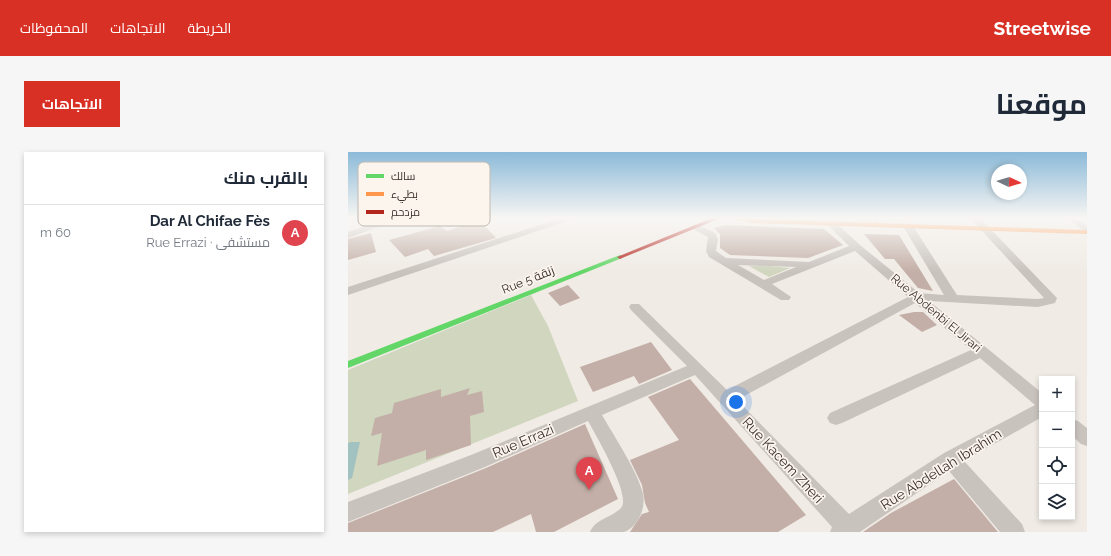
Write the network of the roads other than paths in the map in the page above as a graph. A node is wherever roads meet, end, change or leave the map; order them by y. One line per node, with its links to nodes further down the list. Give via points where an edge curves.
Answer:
1 (518, 236): 11 (street)
2 (672, 236): 17 (street, Rue 5 زنقة)
3 (712, 236): 8 (street, via 710,252)
4 (844, 236): 7 (street, Rue Abdenbi El Jirari)
5 (914, 236): 14 (street)
6 (990, 236): 14 (street, via 1051,300 1038,303)
7 (856, 247): 9 (street); 13 (street, Rue Abdenbi El Jirari)
8 (723, 262): 9 (street); 10 (street)
9 (810, 264): 10 (street)
10 (763, 284): 12 (street)
11 (348, 291)
12 (785, 297)
13 (917, 297): 14 (street); 16 (street, Rue Abdenbi El Jirari); 19 (street)
14 (953, 300)
15 (635, 307): 18 (street, Rue Kacem Zheri)
16 (982, 351): 20 (street, Rue Abdenbi El Jirari); 23 (street)
17 (348, 365)
18 (697, 368): 19 (street, Rue Kacem Zheri); 22 (street, Rue Errazi)
19 (726, 398): 28 (street, Rue Kacem Zheri)
20 (1039, 399)
21 (1039, 411): 26 (street, Rue Abdellah Ibrahim)
22 (592, 412): 27 (street, Rue Errazi, via 478,461); 29 (street, via 630,484 635,503 628,516)
23 (836, 418)
24 (1075, 429): 25 (street)
25 (1087, 439)
26 (951, 459): 28 (street, Rue Abdellah Ibrahim); 30 (street)
27 (348, 512)
28 (844, 530)
29 (601, 532)
30 (1014, 532)

